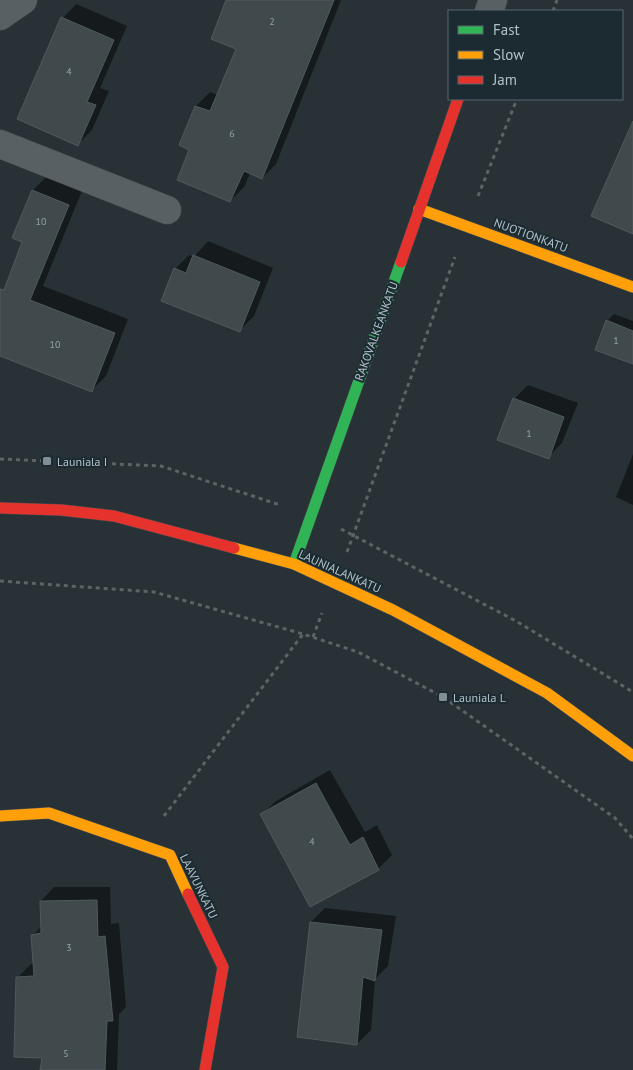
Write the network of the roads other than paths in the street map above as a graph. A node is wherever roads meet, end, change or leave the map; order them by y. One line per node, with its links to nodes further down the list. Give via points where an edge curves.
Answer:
1 (23, 0): 2 (street)
2 (0, 16)
3 (458, 100): 5 (street, RAKOVALKEANKATU)
4 (0, 144): 6 (street)
5 (420, 209): 7 (street, NUOTIONKATU); 9 (street, RAKOVALKEANKATU)
6 (167, 210)
7 (633, 287)
8 (0, 508): 9 (street, LAUNIALANKATU, via 114,516)
9 (294, 564): 10 (street, LAUNIALANKATU, via 393,610 547,692)
10 (633, 756)
11 (0, 816): 12 (street, LAAVUNKATU, via 49,812 170,855 223,967)
12 (204, 1070)

